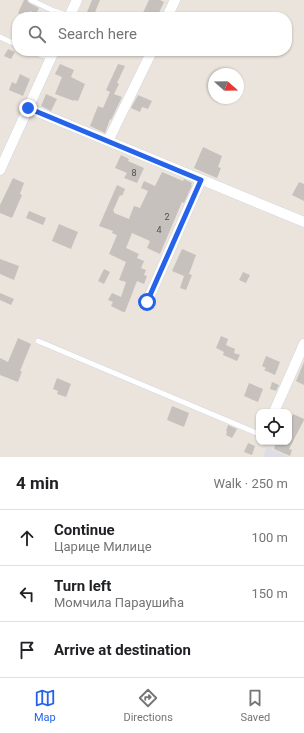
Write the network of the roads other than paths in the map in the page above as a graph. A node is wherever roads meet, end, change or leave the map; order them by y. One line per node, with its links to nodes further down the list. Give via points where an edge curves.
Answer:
1 (31, 0): 4 (lane)
2 (77, 0): 5 (street)
3 (175, 0): 6 (street)
4 (57, 12)
5 (71, 12)
6 (169, 12)
7 (0, 37): 8 (lane)
8 (12, 43)
9 (51, 56): 11 (street)
10 (150, 56): 12 (street)
11 (28, 108): 12 (street); 13 (street)
12 (108, 141): 14 (street)
13 (0, 170)
14 (201, 180): 15 (street); 16 (street)
15 (304, 222)
16 (147, 302)
17 (38, 341): 20 (lane)
18 (304, 344): 19 (street)
19 (275, 409)
20 (256, 433)

